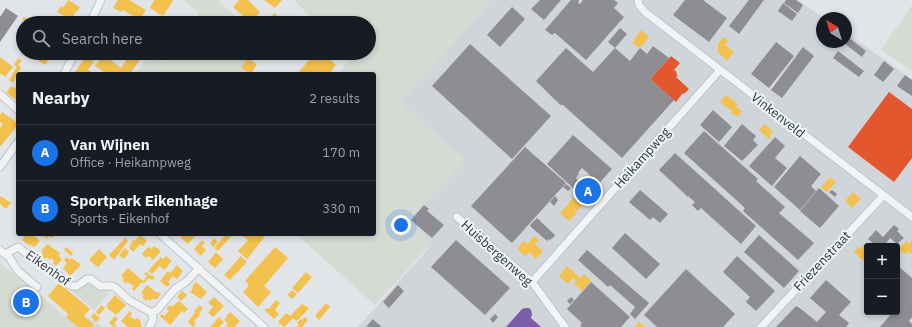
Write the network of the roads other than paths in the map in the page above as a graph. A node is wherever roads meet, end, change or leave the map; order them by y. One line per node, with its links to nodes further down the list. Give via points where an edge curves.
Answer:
1 (101, 0): 3 (street)
2 (638, 0): 5 (street, Vinkenveld, via 645,12)
3 (93, 16)
4 (71, 60): 6 (street)
5 (720, 70): 11 (street, Vinkenveld); 17 (street, Heikampweg)
6 (65, 72)
7 (0, 94): 8 (street)
8 (16, 108)
9 (16, 145): 10 (street)
10 (0, 167)
11 (883, 196): 13 (street, Vinkenveld); 23 (street, Friezenstraat)
12 (457, 217): 17 (street, Huisbergenweg)
13 (912, 218)
14 (162, 236): 16 (street)
15 (3, 252): 18 (street, Eikenhof, via 18,271); 19 (street, Eikenhof, via 18,247 70,285 77,286 91,279 100,286 112,286 129,300)
16 (199, 268): 19 (street); 21 (street)
17 (532, 282): 22 (street, Huisbergenweg)
18 (37, 287)
19 (152, 313): 20 (street, via 153,320)
20 (149, 327)
21 (264, 327)
22 (565, 327)
23 (761, 327)

